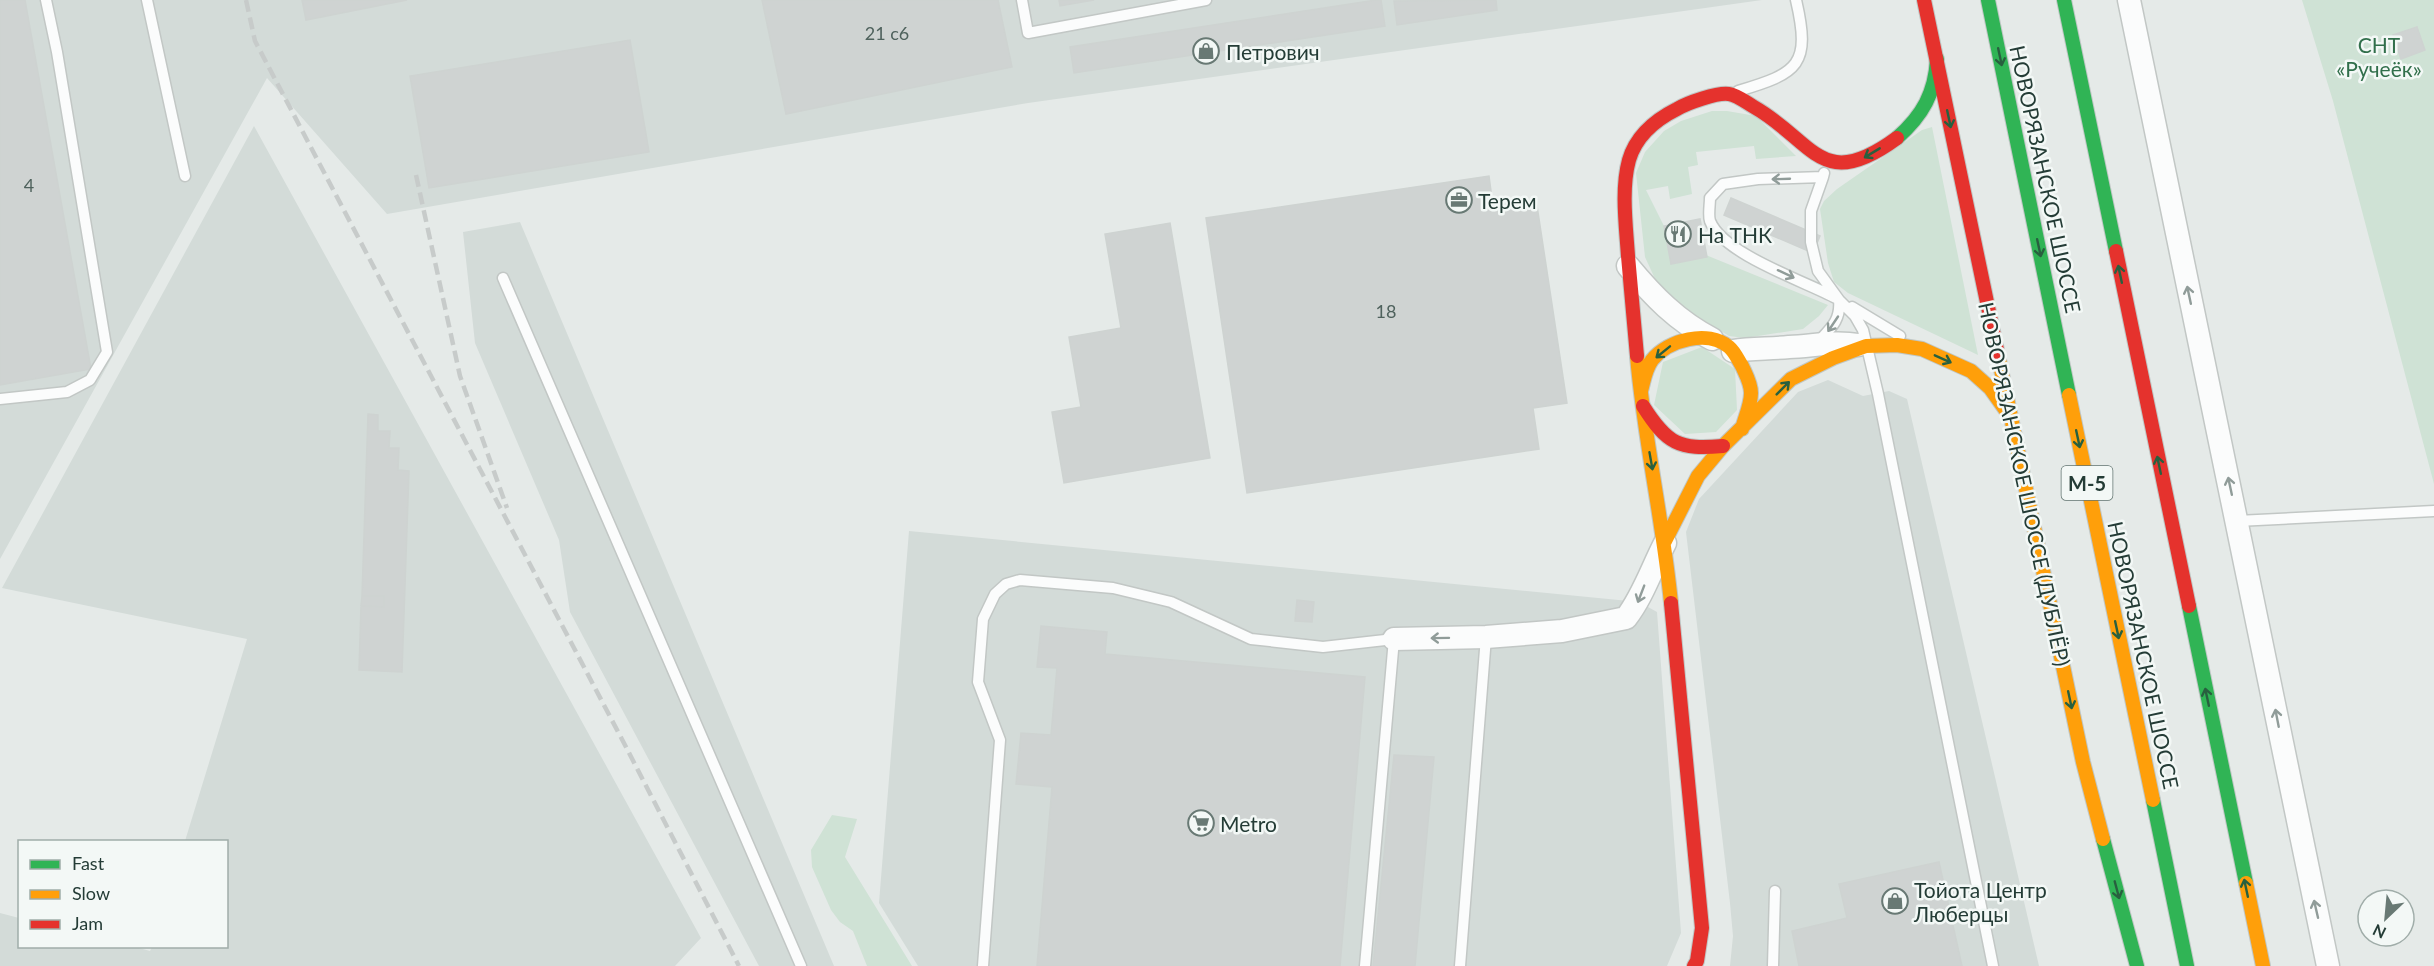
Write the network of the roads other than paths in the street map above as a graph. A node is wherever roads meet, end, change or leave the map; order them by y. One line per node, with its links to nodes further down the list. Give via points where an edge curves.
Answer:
1 (46, 0): 24 (lane, via 107,352 90,380 67,392)
2 (147, 0): 13 (lane)
3 (1022, 0): 4 (lane, via 1028,33)
4 (1206, 0)
5 (1796, 0): 11 (lane, via 1803,49 1792,69 1775,81)
6 (1924, 0): 10 (main road, НОВОРЯЗАНСКОЕ ШОССЕ (ДУБЛЁР))
7 (1988, 0): 42 (main road, НОВОРЯЗАНСКОЕ ШОССЕ / М-5, one-way to 42)
8 (2064, 0): 43 (main road, one-way to 8)
9 (2129, 0): 29 (street, one-way to 9)
10 (1937, 59): 12 (main road, one-way to 12, via 1928,103 1905,133 1865,158); 25 (main road, НОВОРЯЗАНСКОЕ ШОССЕ (ДУБЛЁР), one-way to 25)
11 (1729, 94): 12 (main road, via 1764,112); 15 (main road, via 1689,102 1646,130 1629,160 1625,182)
12 (1829, 162): 14 (lane)
13 (185, 176)
14 (1822, 177): 17 (lane, via 1811,211 1811,242 1818,271); 17 (lane, one-way to 17, via 1723,184 1710,198 1709,220 1724,241)
15 (1628, 266): 18 (street, via 1671,314); 23 (main road)
16 (503, 278): 34 (lane)
17 (1839, 300): 19 (lane, one-way to 19, via 1840,313); 20 (lane, via 1855,316); 21 (lane)
18 (1713, 340): 22 (main road); 23 (main road, one-way to 23, via 1689,339 1669,346 1647,368)
19 (1816, 344): 20 (street); 22 (street)
20 (1866, 346): 21 (main road); 26 (main road, one-way to 20, via 1791,379); 40 (lane)
21 (1922, 349): 25 (main road, one-way to 25, via 1971,371 1990,388)
22 (1733, 351): 26 (main road, via 1750,382 1751,395)
23 (1641, 397): 27 (main road, via 1662,435 1673,442 1695,448); 30 (main road, one-way to 30)
24 (0, 399)
25 (2010, 416): 41 (main road, НОВОРЯЗАНСКОЕ ШОССЕ (ДУБЛЁР), one-way to 41, via 2083,762)
26 (1742, 429): 27 (main road)
27 (1723, 446): 30 (main road, via 1698,476)
28 (2434, 511): 29 (lane)
29 (2237, 521): 44 (street, one-way to 29)
30 (1665, 542): 31 (street, one-way to 31, via 1639,602 1626,618 1562,631); 38 (main road, via 1702,928)
31 (1486, 637): 32 (street, one-way to 32); 37 (lane)
32 (1394, 639): 35 (lane, via 1323,647 1251,639 1171,602 1113,588 1020,580 1006,584 995,594 983,619 978,682 999,740); 36 (lane)
33 (1775, 891): 39 (lane)
34 (801, 966)
35 (983, 966)
36 (1365, 966)
37 (1460, 966)
38 (1694, 966)
39 (1773, 966)
40 (1993, 966)
41 (2137, 966)
42 (2187, 966)
43 (2263, 966)
44 (2328, 966)

